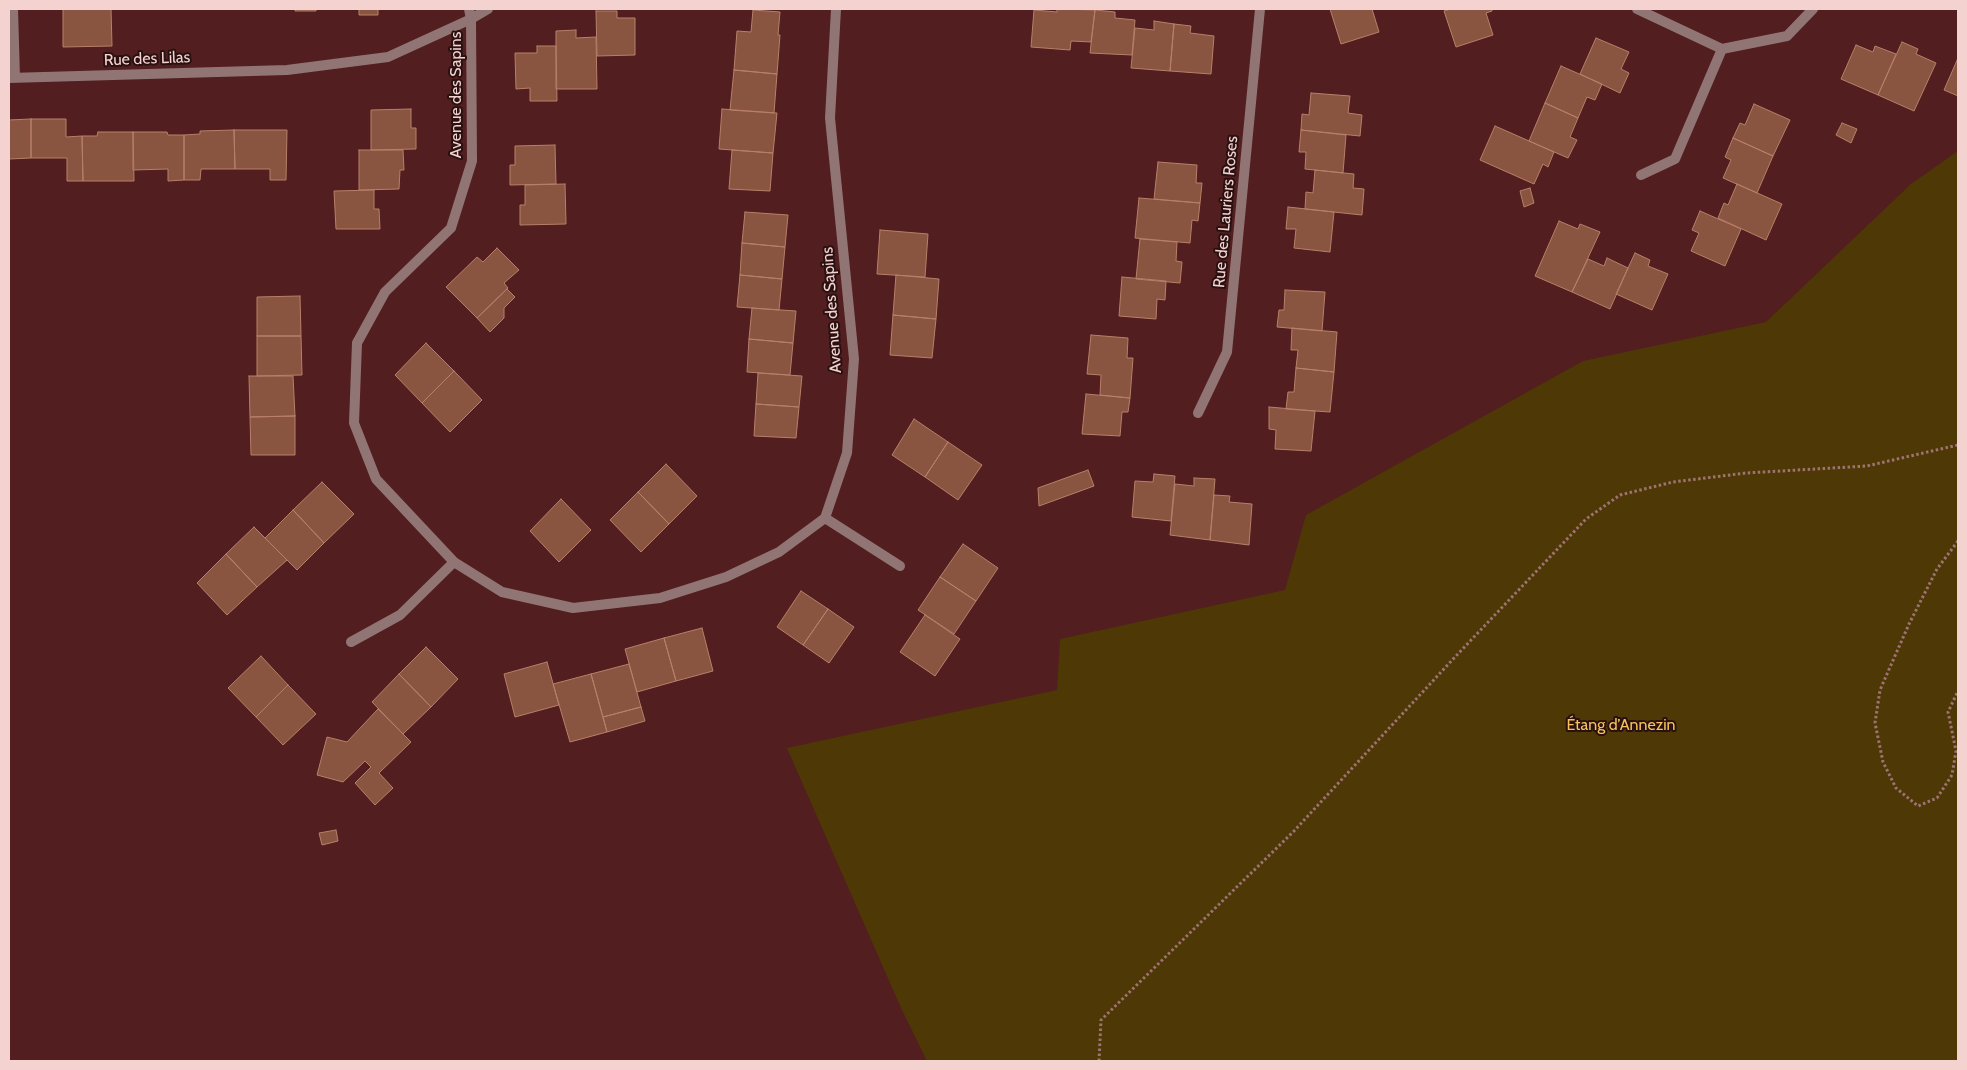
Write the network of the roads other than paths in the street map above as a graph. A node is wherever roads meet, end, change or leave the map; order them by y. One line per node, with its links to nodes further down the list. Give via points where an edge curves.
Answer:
1 (13, 9): 9 (street)
2 (488, 9): 7 (street, Rue des Lilas)
3 (836, 9): 12 (street, Avenue des Sapins, via 830,118 854,359 847,453)
4 (1260, 9): 11 (street, Rue des Lauriers Roses, via 1227,352)
5 (1637, 9): 8 (street)
6 (1813, 9): 8 (street, via 1787,36)
7 (470, 14): 9 (street, Rue des Lilas, via 388,57 287,70); 13 (street, Avenue des Sapins, via 472,161 451,228 385,292 357,343 354,423 376,479)
8 (1722, 49): 10 (street, via 1675,159)
9 (12, 78)
10 (1641, 175)
11 (1198, 413)
12 (825, 518): 13 (street, Avenue des Sapins, via 779,552 726,577 660,598 593,606 573,608 502,592); 14 (street)
13 (454, 562): 15 (street, via 400,615)
14 (900, 566)
15 (351, 642)

